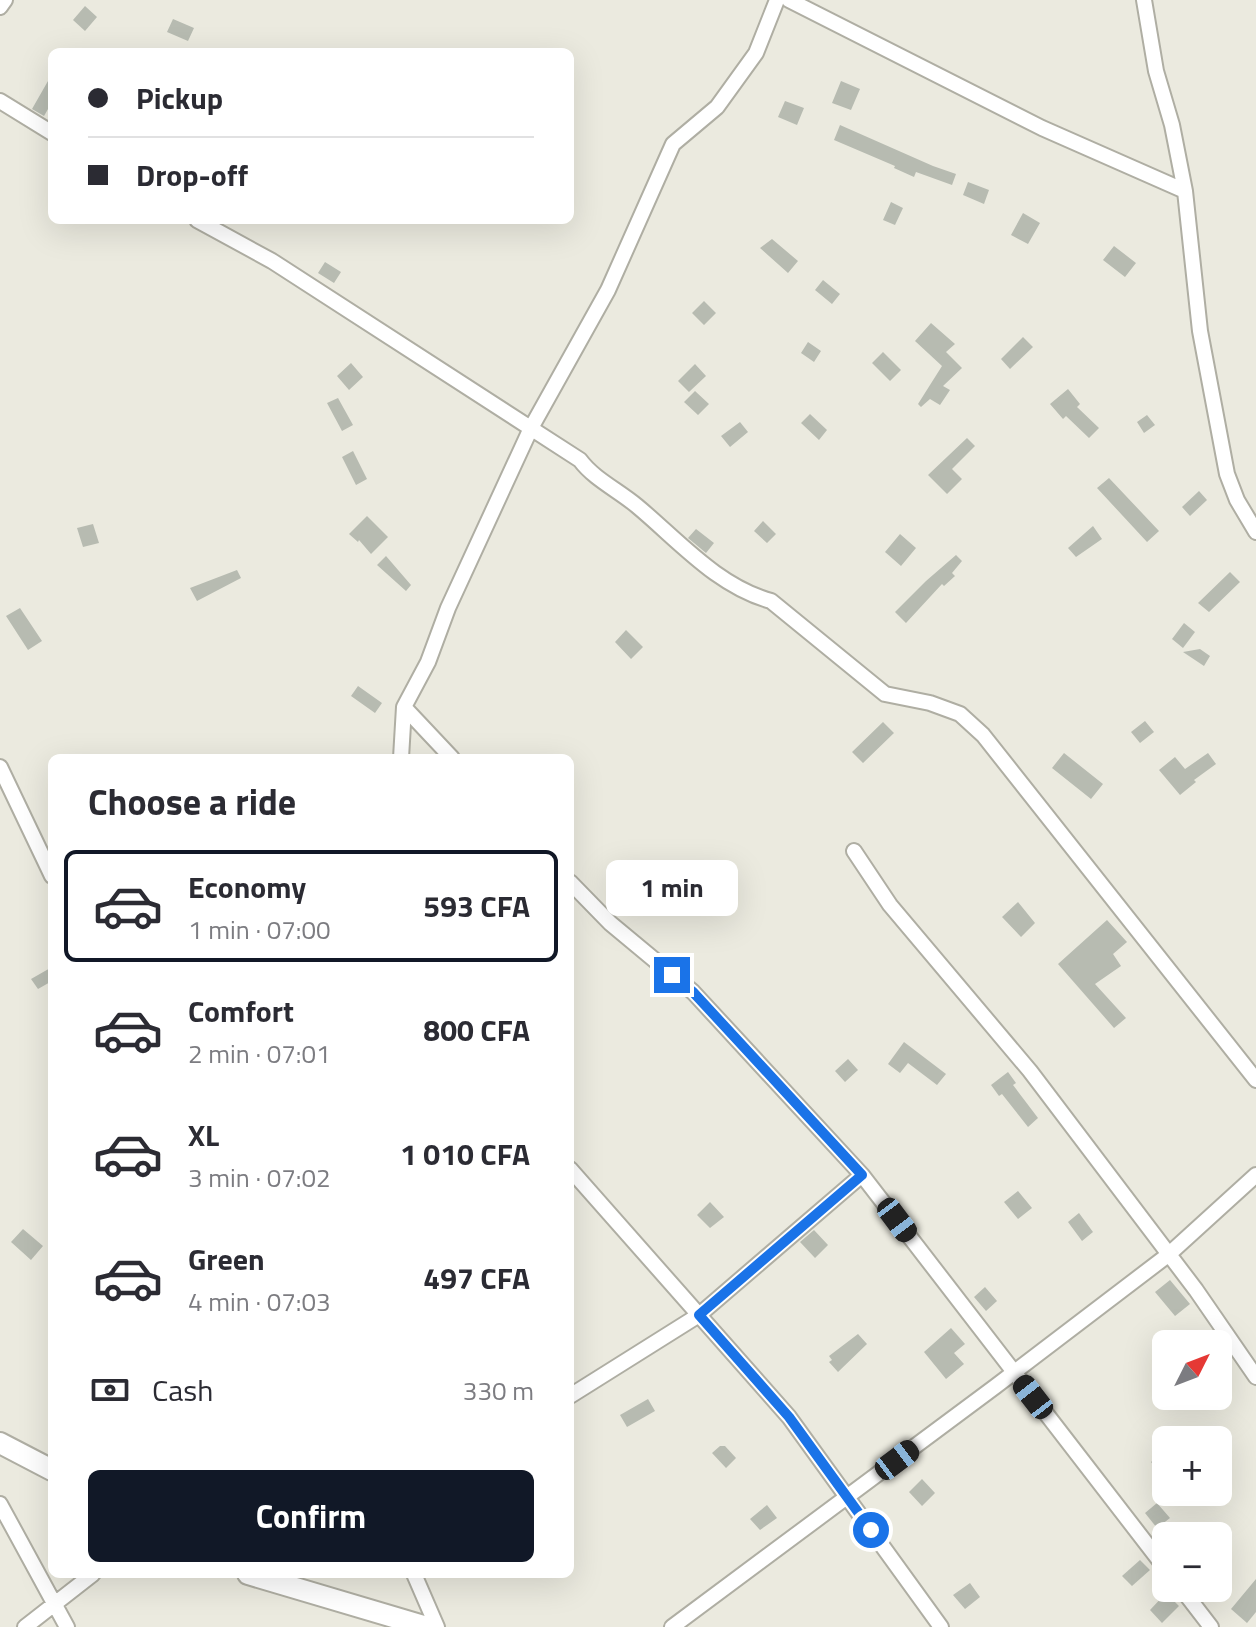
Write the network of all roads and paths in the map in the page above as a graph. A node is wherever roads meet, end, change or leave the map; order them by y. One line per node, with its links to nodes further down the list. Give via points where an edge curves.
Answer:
1 (5, 0): 5 (street)
2 (777, 0): 10 (street, via 756,53 717,107 673,144 608,290)
3 (789, 0): 8 (street, via 1042,128)
4 (1144, 0): 8 (street)
5 (0, 7)
6 (0, 101): 7 (street)
7 (48, 131)
8 (1185, 191): 11 (street, via 1200,331 1227,474)
9 (204, 224): 10 (street, via 272,261)
10 (531, 428): 12 (street); 19 (street, via 634,503 709,570 771,601 885,694 960,714 983,735)
11 (1256, 532)
12 (404, 707): 13 (street); 14 (street)
13 (401, 754)
14 (448, 754)
15 (0, 767): 17 (street)
16 (854, 851): 23 (street, via 890,905 1030,1071)
17 (48, 868)
18 (574, 886): 21 (street, via 693,992)
19 (1256, 1080)
20 (574, 1174): 24 (street)
21 (862, 1175): 24 (street); 25 (street)
22 (1256, 1175): 23 (street)
23 (1168, 1255): 25 (street); 26 (street)
24 (699, 1315): 27 (street); 30 (street, via 789,1417)
25 (1014, 1372): 30 (street); 32 (street)
26 (1256, 1377)
27 (574, 1393)
28 (0, 1443): 29 (main road)
29 (48, 1468)
30 (847, 1497): 42 (street); 43 (street)
31 (0, 1504): 37 (street)
32 (1152, 1551)
33 (88, 1578): 37 (street)
34 (262, 1578): 40 (main road)
35 (417, 1578): 41 (street)
36 (1192, 1602): 44 (street)
37 (54, 1604): 38 (street); 39 (street)
38 (25, 1627)
39 (67, 1627)
40 (427, 1627)
41 (437, 1627)
42 (672, 1627)
43 (941, 1627)
44 (1211, 1627)

